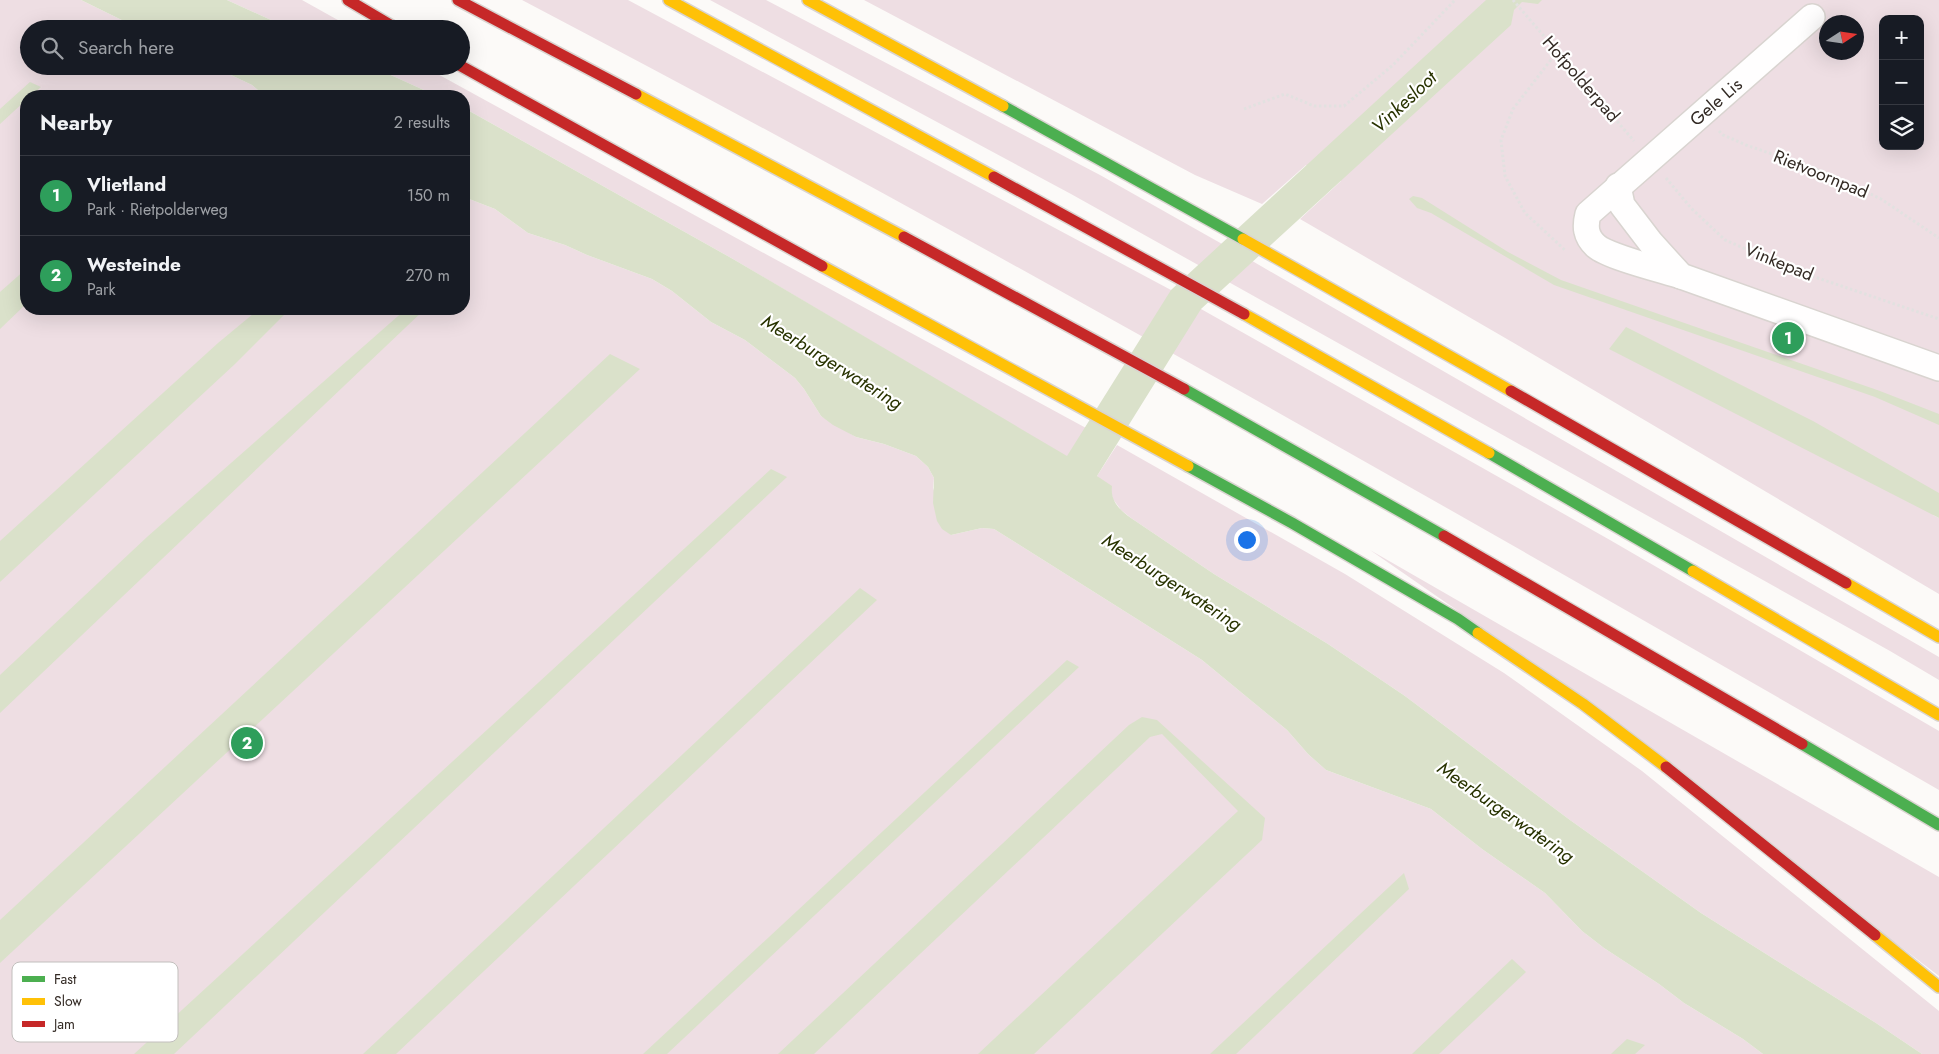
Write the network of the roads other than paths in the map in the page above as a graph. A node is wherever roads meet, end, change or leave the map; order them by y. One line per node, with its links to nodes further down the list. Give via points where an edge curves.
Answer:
1 (348, 0): 6 (highway)
2 (458, 0): 13 (highway, via 756,156 1201,398 1691,678)
3 (669, 0): 12 (highway, via 1144,258 1590,511)
4 (808, 0): 11 (highway, via 1298,270)
5 (1812, 17): 8 (street, Gele Lis)
6 (382, 20)
7 (470, 71): 14 (highway, via 1292,523 1458,619 1583,704 1702,794)
8 (1618, 186): 9 (street, via 1622,205 1650,243); 9 (street, Gele Lis, via 1588,214 1585,227 1589,238 1597,246 1618,256)
9 (1681, 276): 10 (street)
10 (1939, 368)
11 (1939, 637)
12 (1939, 716)
13 (1939, 825)
14 (1939, 987)

